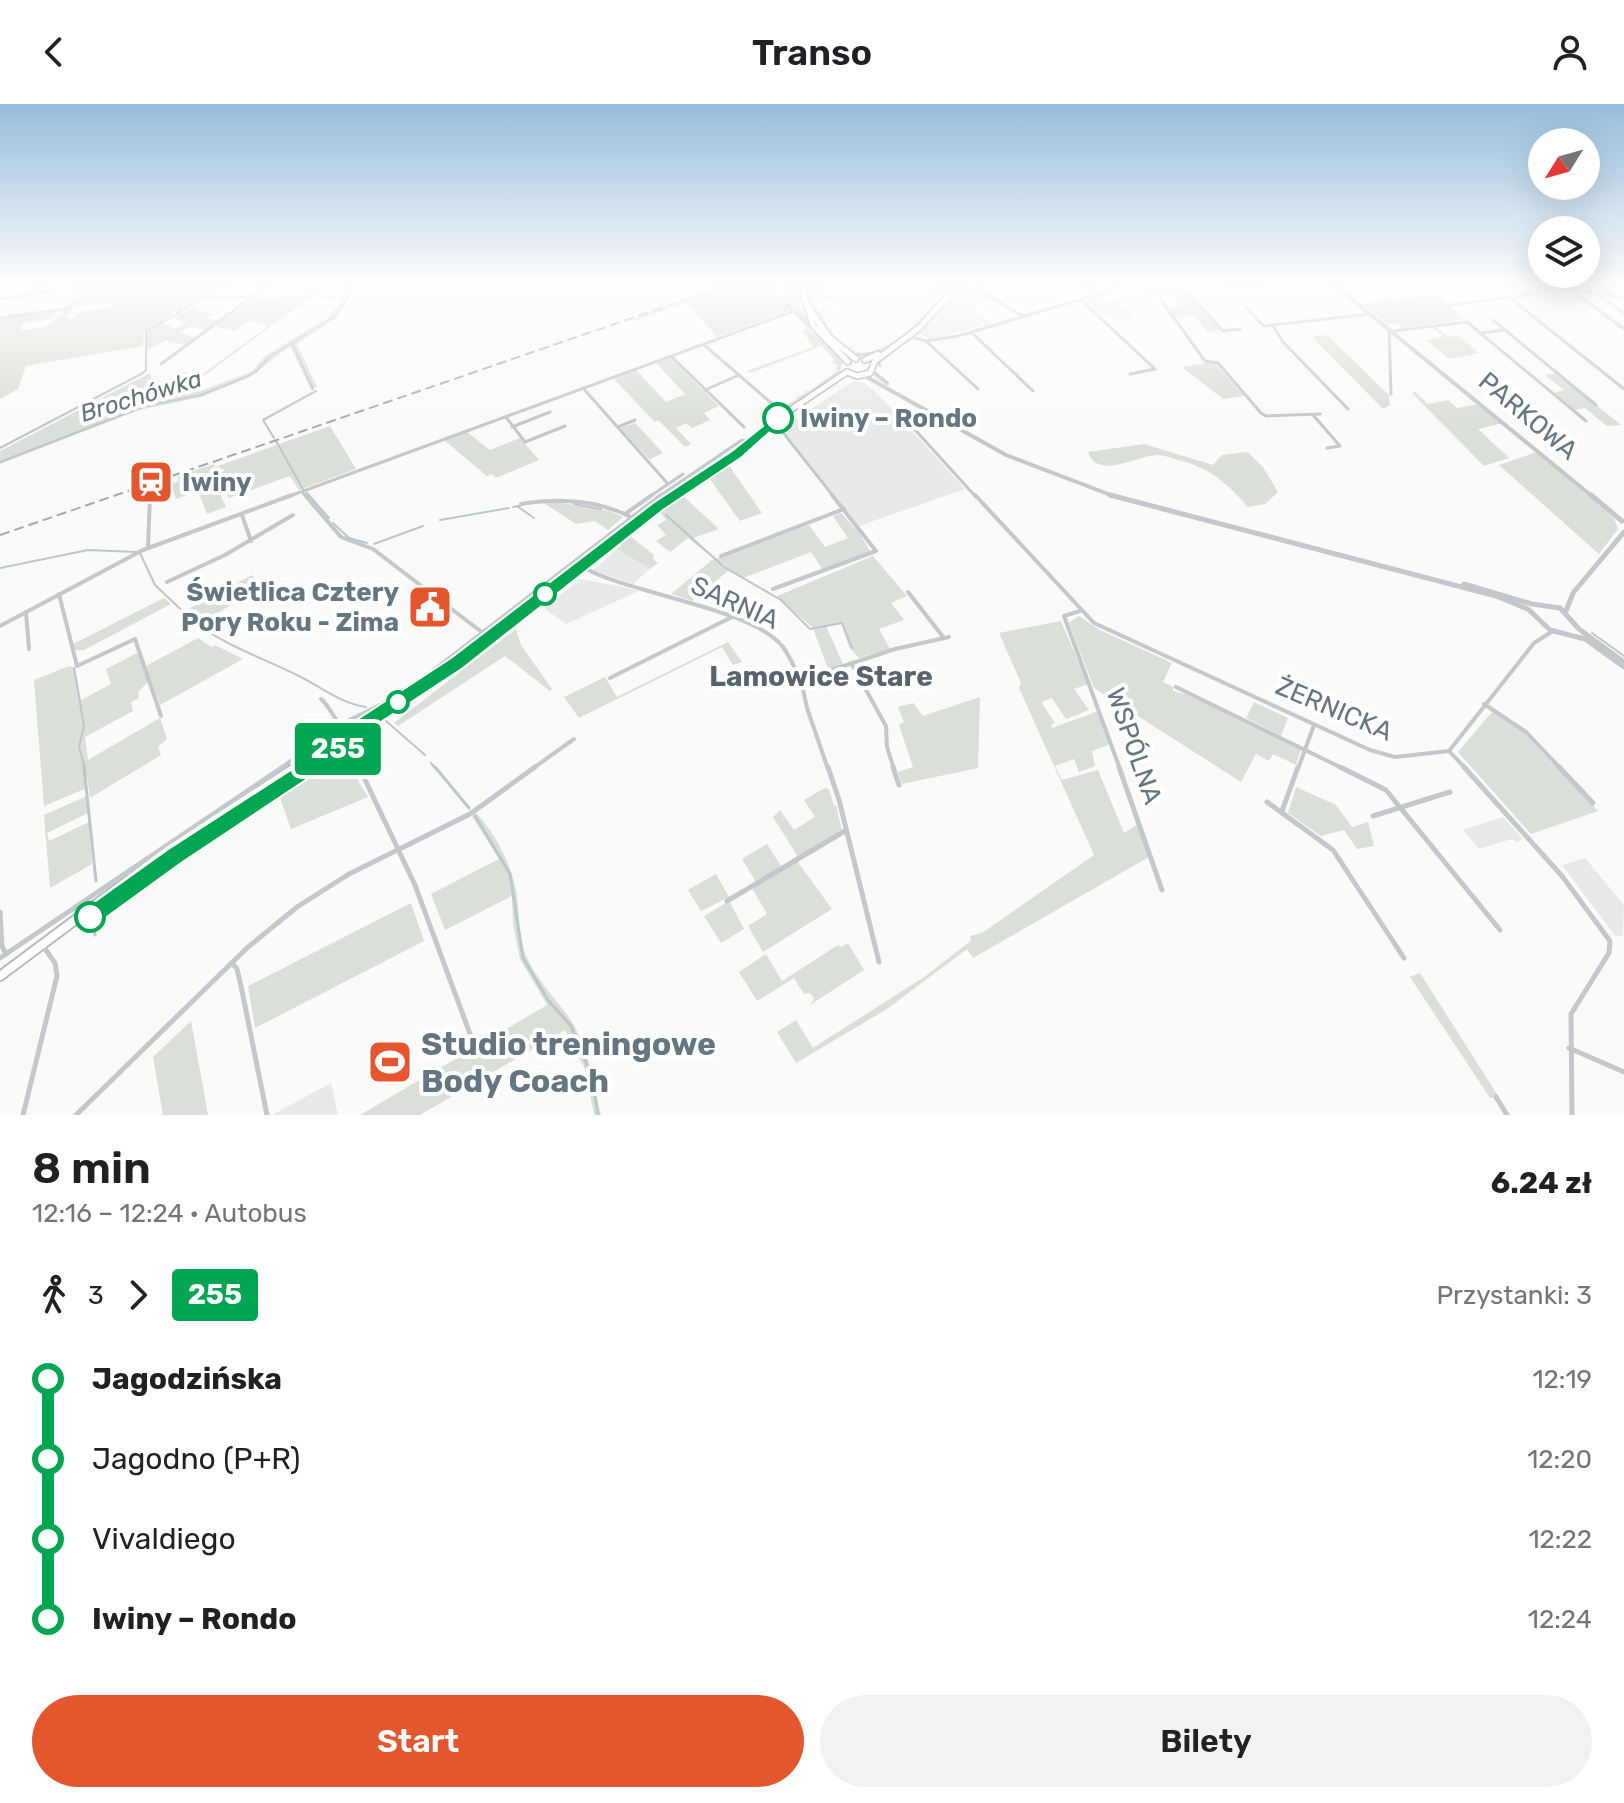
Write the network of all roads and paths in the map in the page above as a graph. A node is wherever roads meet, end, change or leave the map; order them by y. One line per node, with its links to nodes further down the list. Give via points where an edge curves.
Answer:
1 (207, 330): 26 (street)
2 (741, 330): 20 (street)
3 (818, 330): 25 (main road)
4 (824, 330): 23 (main road)
5 (914, 330): 18 (main road)
6 (977, 330): 16 (street)
7 (1113, 330): 29 (street, via 1155,369)
8 (1183, 330): 44 (street, via 1205,361 1218,363 1263,415)
9 (1276, 330): 39 (street)
10 (1392, 330): 37 (street)
11 (1393, 330): 66 (street, PARKOWA)
12 (1478, 330): 17 (street)
13 (1504, 330): 17 (street)
14 (1505, 330): 38 (street)
15 (1550, 330): 34 (street)
16 (971, 332): 19 (street); 36 (street)
17 (1482, 333): 49 (street)
18 (908, 336): 19 (street); 21 (main road)
19 (926, 341): 33 (street)
20 (703, 344): 30 (street); 32 (street)
21 (889, 349): 24 (main road); 27 (main road)
22 (672, 357): 35 (street)
23 (856, 359): 24 (main road); 25 (main road)
24 (865, 360): 27 (main road)
25 (848, 362): 28 (main road)
26 (161, 364)
27 (872, 368): 31 (main road); 46 (street)
28 (850, 373): 31 (main road); 42 (main road)
29 (1130, 374)
30 (739, 375): 35 (street); 42 (street)
31 (865, 376): 46 (street)
32 (583, 388): 45 (street); 52 (street)
33 (978, 389)
34 (1624, 389)
35 (705, 390): 53 (street)
36 (1033, 391)
37 (1391, 394)
38 (1596, 405)
39 (1348, 409)
40 (898, 411): 80 (street, ŻERNICKA)
41 (550, 412): 51 (street)
42 (784, 414): 48 (main road)
43 (1320, 414): 44 (street)
44 (1312, 415): 55 (street, via 1340,446)
45 (506, 417): 51 (street); 59 (street)
46 (941, 419): 72 (street, via 1006,455 1086,488)
47 (635, 420): 52 (street)
48 (774, 421): 54 (main road); 61 (street)
49 (1586, 421)
50 (565, 426): 51 (street, via 525,442)
51 (512, 427)
52 (618, 427): 57 (street)
53 (744, 427)
54 (750, 443): 65 (street, via 742,440); 71 (main road)
55 (1327, 448)
56 (683, 474): 57 (street)
57 (668, 484): 62 (street)
58 (150, 491): 69 (street)
59 (302, 492): 63 (street); 89 (street, via 341,537 373,549)
60 (521, 504): 62 (street, via 564,501)
61 (844, 509): 70 (street); 74 (street, via 876,551)
62 (625, 514): 65 (street)
63 (242, 515): 68 (street); 69 (street)
64 (293, 515): 68 (street)
65 (631, 517): 89 (street)
66 (1623, 520): 67 (street)
67 (1624, 531): 77 (street)
68 (251, 541): 73 (street)
69 (148, 548): 76 (street)
70 (721, 556)
71 (580, 566): 84 (street, SARNIA, via 599,577); 104 (main road, via 457,663)
72 (1420, 576): 78 (street); 83 (street, via 1496,596)
73 (167, 582)
74 (773, 589)
75 (908, 592): 93 (street, via 947,637)
76 (59, 594): 81 (street); 100 (street, via 77,666 135,639)
77 (1570, 598): 79 (street); 82 (street)
78 (1538, 606): 79 (street); 83 (street)
79 (1555, 606): 82 (street)
80 (1080, 611): 101 (street, ŻERNICKA, via 1108,630); 116 (street, WSPÓLNA, via 1066,616)
81 (26, 612): 86 (street); 92 (street)
82 (1566, 612): 87 (street)
83 (1534, 613): 85 (street)
84 (732, 617): 95 (street); 96 (street, SARNIA, via 780,643)
85 (1541, 624): 88 (street); 91 (street)
86 (0, 626)
87 (1576, 626): 90 (street); 94 (street)
88 (1553, 631): 90 (street); 91 (street)
89 (483, 633): 102 (street, via 390,700)
90 (1571, 633): 94 (street)
91 (1536, 640): 99 (street)
92 (29, 649)
93 (851, 663): 96 (street); 107 (street, via 886,726)
94 (1624, 665)
95 (610, 678)
96 (801, 680): 114 (street, SARNIA)
97 (1176, 687): 105 (street)
98 (321, 699): 102 (street, via 333,711)
99 (1484, 704): 106 (street); 110 (street, via 1526,732)
100 (161, 716)
101 (1314, 725): 105 (street); 106 (street, ŻERNICKA, via 1386,755)
102 (337, 726): 104 (street); 121 (street)
103 (574, 739): 115 (street, via 470,814)
104 (346, 740): 115 (street); 120 (main road, via 182,842)
105 (1305, 749): 111 (street, via 1377,784); 112 (street)
106 (1449, 751): 127 (street, via 1562,876 1610,941 1609,953 1571,1014)
107 (899, 785)
108 (1450, 792): 111 (street)
109 (1267, 802): 112 (street)
110 (1593, 803)
111 (1401, 807): 113 (street); 119 (street)
112 (1282, 811): 122 (street, via 1333,850)
113 (1373, 816)
114 (845, 831): 117 (street); 123 (street, SARNIA)
115 (397, 850): 124 (street, via 303,903); 126 (street)
116 (1162, 890)
117 (727, 901)
118 (0, 912): 121 (street)
119 (1500, 930)
120 (42, 944): 125 (main road); 130 (street, via 57,976)
121 (3, 956)
122 (1404, 958)
123 (879, 962)
124 (232, 963): 131 (street); 132 (street)
125 (0, 976)
126 (473, 1042)
127 (1569, 1048): 128 (street); 134 (street)
128 (1624, 1072)
129 (1496, 1097): 133 (street)
130 (23, 1115)
131 (76, 1115)
132 (267, 1115)
133 (1507, 1115)
134 (1572, 1115)

